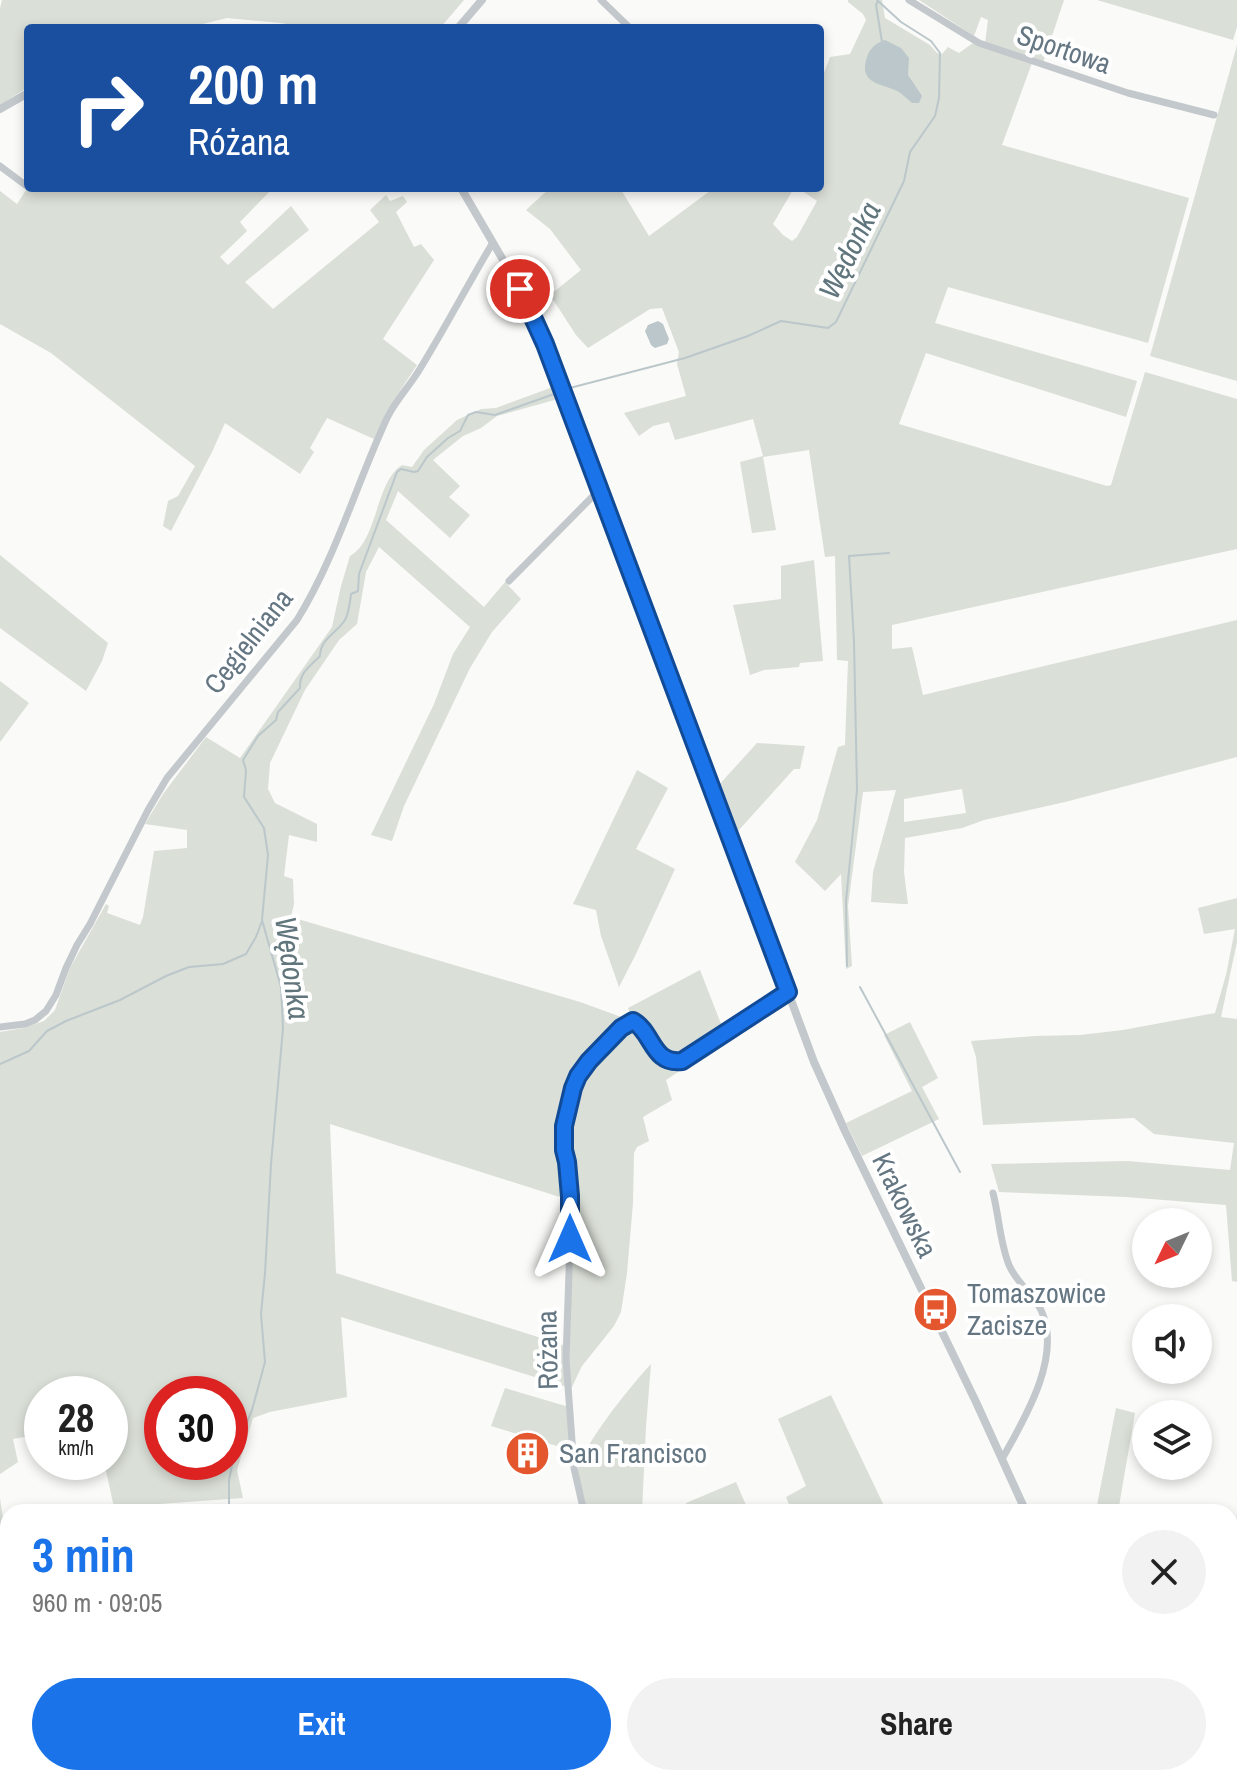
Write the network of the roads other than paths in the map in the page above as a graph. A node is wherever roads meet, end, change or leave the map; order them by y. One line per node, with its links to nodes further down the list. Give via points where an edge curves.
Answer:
1 (482, 0): 4 (street)
2 (601, 0): 5 (street)
3 (909, 0): 8 (street, Sportowa, via 979,43 1128,93)
4 (461, 24)
5 (626, 24)
6 (24, 95): 7 (street)
7 (0, 109)
8 (1214, 115)
9 (0, 166): 10 (street)
10 (24, 184)
11 (463, 192): 12 (street, Krakowska)
12 (492, 244): 13 (street, Krakowska, via 535,319); 16 (street, Cegielniana, via 388,415 304,609 167,778 46,1011 25,1024)
13 (599, 490): 14 (street); 15 (street, Krakowska)
14 (509, 581)
15 (788, 992): 18 (street, Krakowska, via 827,1095); 19 (street, Różana, via 682,1061 666,1060 633,1021 589,1061 573,1088 564,1126 571,1215 566,1350 574,1468)
16 (0, 1027)
17 (993, 1193): 18 (street, via 1009,1266 1040,1308 1048,1341 1035,1395)
18 (1002, 1459): 20 (street, Krakowska)
19 (582, 1504)
20 (1022, 1504)

